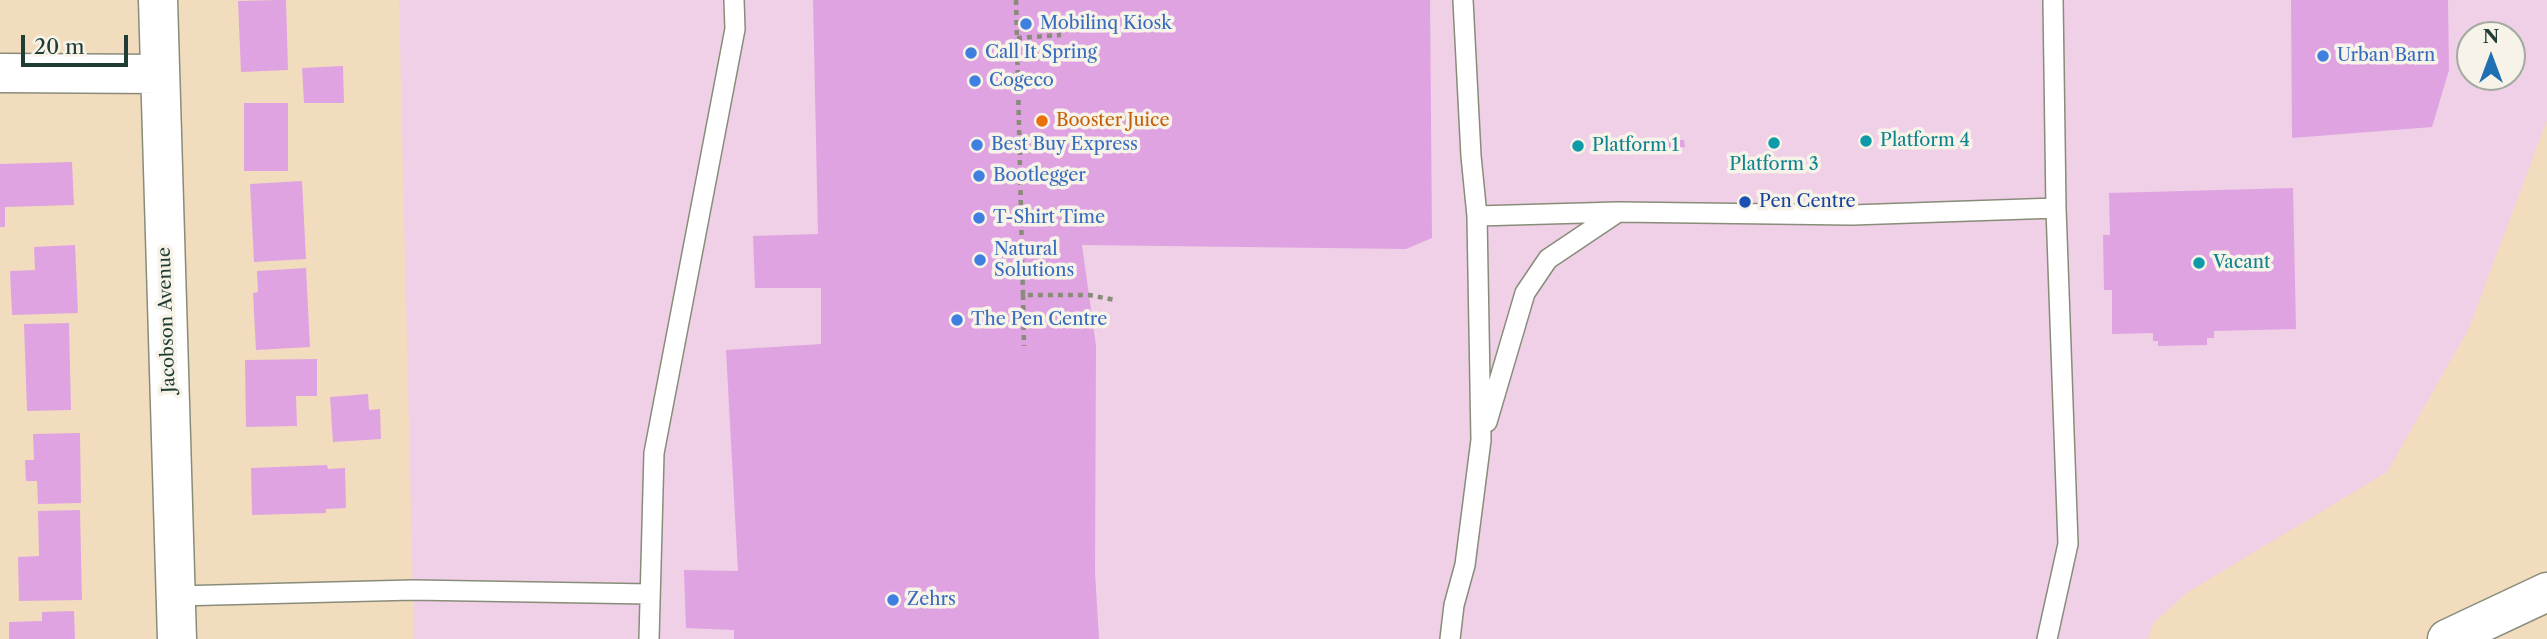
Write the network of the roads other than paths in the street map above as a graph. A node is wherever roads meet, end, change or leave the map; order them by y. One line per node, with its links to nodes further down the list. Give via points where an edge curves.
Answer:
1 (158, 0): 6 (street, Jacobson Avenue)
2 (734, 0): 12 (lane, via 734,29 654,453)
3 (1463, 0): 9 (lane)
4 (2053, 0): 7 (lane)
5 (0, 73): 6 (street)
6 (160, 74): 13 (street, Jacobson Avenue)
7 (2056, 208): 8 (lane, via 1852,215); 19 (lane, via 2068,544)
8 (1618, 212): 9 (lane); 10 (lane, via 1548,259 1525,293)
9 (1477, 216): 10 (lane)
10 (1482, 440): 14 (lane, via 1465,565)
11 (2547, 592): 20 (street)
12 (650, 594): 13 (lane, via 413,590); 16 (lane)
13 (176, 596): 15 (street, Jacobson Avenue)
14 (1454, 605): 17 (lane); 18 (lane)
15 (177, 639)
16 (649, 639)
17 (1436, 639)
18 (1450, 639)
19 (2047, 639)
20 (2447, 639)

